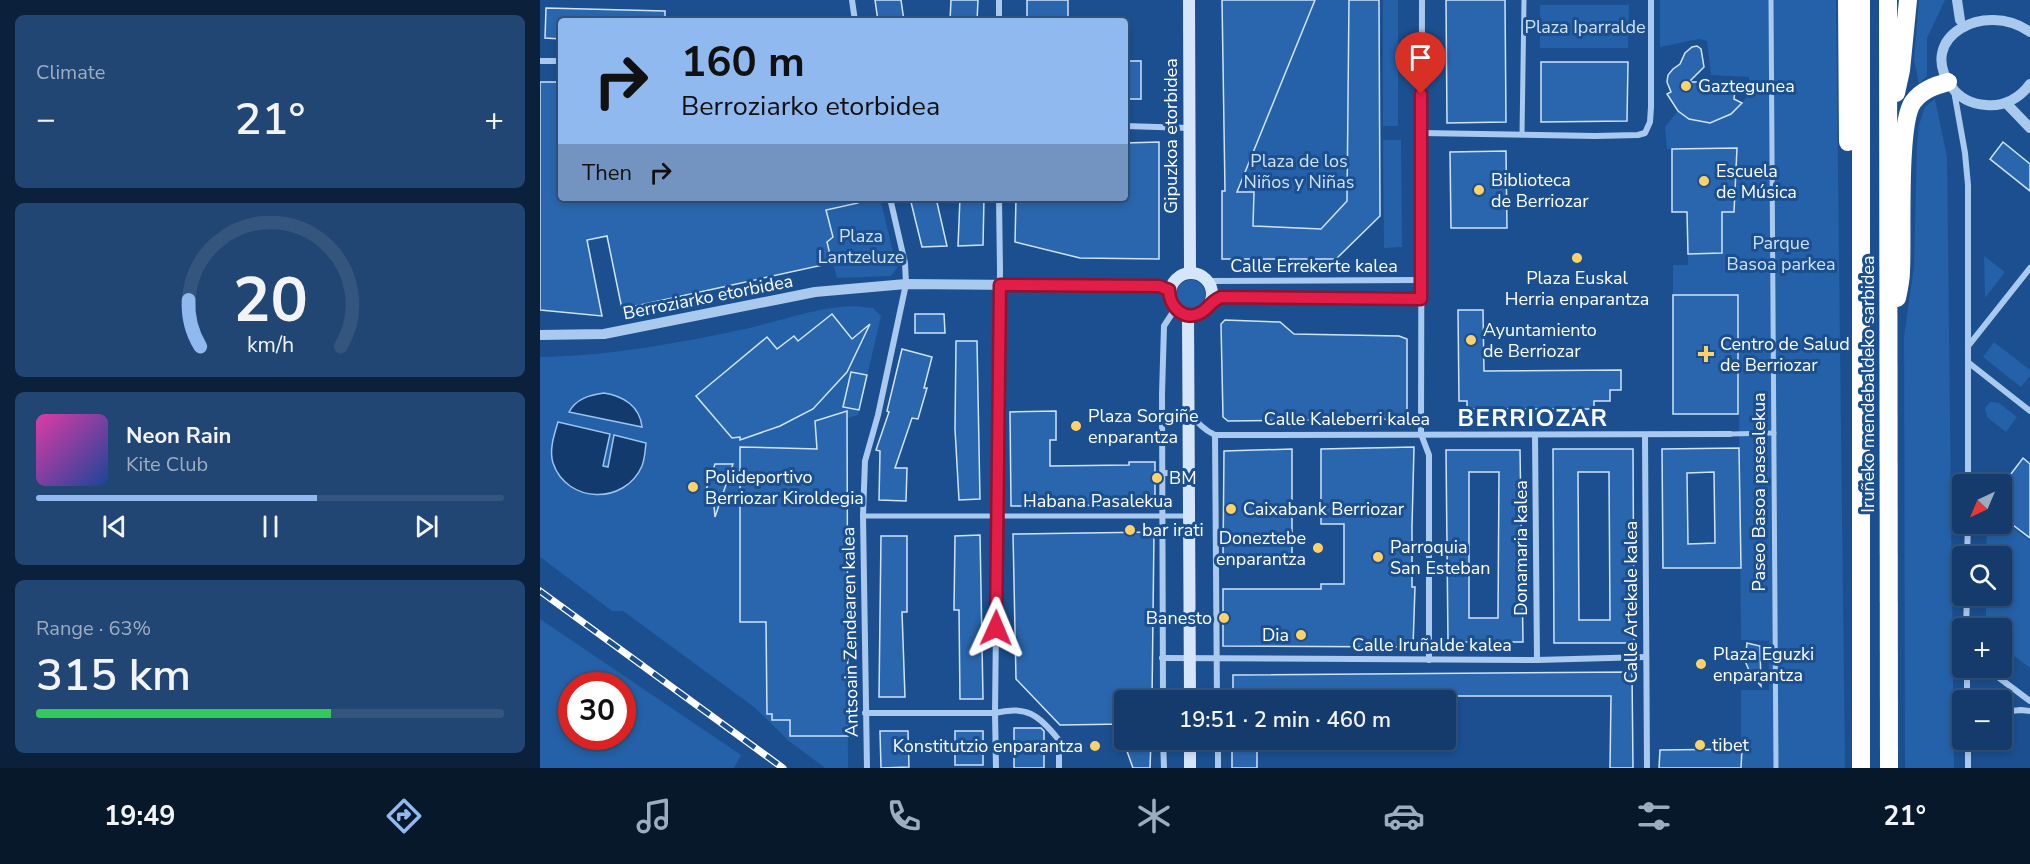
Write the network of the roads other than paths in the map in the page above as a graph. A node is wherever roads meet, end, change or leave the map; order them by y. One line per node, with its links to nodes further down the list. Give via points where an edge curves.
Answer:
1 (852, 0): 13 (street)
2 (999, 0): 14 (street)
3 (1189, 0): 24 (main road, Gipuzkoa etorbidea)
4 (1422, 0): 26 (street)
5 (1524, 0): 27 (street)
6 (1651, 0): 27 (street, via 1651,107 1645,133)
7 (1771, 0): 49 (street, Paseo Basoa pasealekua)
8 (1847, 0): 56 (highway, via 1850,269)
9 (1861, 0): 56 (highway, Iruñeko mendebaldeko sarbidea)
10 (1888, 0): 23 (highway, Iruñeko mendebaldeko sarbidea)
11 (1908, 0): 23 (highway, via 1901,70)
12 (1957, 0): 15 (street)
13 (855, 18)
14 (999, 18)
15 (1960, 20): 16 (street, via 1974,12 1991,10 2007,13); 20 (street, via 1944,44 1942,59)
16 (2030, 32)
17 (540, 61): 18 (street)
18 (558, 62)
19 (2030, 84): 21 (street)
20 (1951, 86): 21 (street, via 1978,105); 42 (street, via 1968,185); 43 (highway, via 1932,87 1921,94 1907,116 1901,274)
21 (2006, 103): 25 (street)
22 (1128, 126): 24 (street)
23 (1888, 127): 43 (highway, Iruñeko mendebaldeko sarbidea)
24 (1189, 128): 31 (main road, Gipuzkoa etorbidea)
25 (2030, 128)
26 (1421, 133): 27 (street); 32 (street)
27 (1522, 135)
28 (891, 201): 34 (street, Antsoain Zendearen kalea, via 905,262)
29 (999, 201): 35 (street)
30 (2030, 268): 42 (street)
31 (1190, 272): 33 (main road); 36 (main road, via 1177,277)
32 (1420, 280): 33 (street, Calle Errekerte kalea); 37 (street)
33 (1208, 281): 38 (main road)
34 (906, 284): 35 (street, Berroziarko etorbidea); 41 (street, Berroziarko etorbidea, via 815,292 604,334); 57 (street, Antsoain Zendearen kalea, via 865,461)
35 (1000, 285): 36 (street, Berroziarko etorbidea, via 1159,286); 58 (street)
36 (1169, 290): 39 (main road)
37 (1421, 299): 38 (street, Calle Errekerte kalea, via 1221,297); 47 (street)
38 (1211, 302): 40 (main road, via 1202,312)
39 (1175, 309): 40 (main road); 54 (street, via 1164,326)
40 (1188, 315): 46 (main road)
41 (540, 335)
42 (1968, 345): 44 (street)
43 (1888, 360): 91 (highway, Iruñeko mendebaldeko sarbidea)
44 (1969, 363): 45 (street); 55 (street)
45 (2030, 411)
46 (1190, 413): 50 (street, via 1199,425); 53 (main road)
47 (1421, 434): 50 (street, Calle Kaleberri kalea); 51 (street, Calle Kaleberri kalea); 65 (street, via 1430,455)
48 (1730, 434): 49 (street); 52 (street, Calle Kaleberri kalea)
49 (1774, 434): 89 (street, Paseo Basoa pasealekua)
50 (1215, 435): 64 (street)
51 (1535, 435): 52 (street, Calle Kaleberri kalea); 66 (street, Donamaria kalea)
52 (1645, 435): 61 (street, Calle Artekale kalea)
53 (1189, 472): 54 (street); 60 (main road)
54 (1162, 473): 59 (street)
55 (1968, 474)
56 (1860, 486): 90 (highway, Iruñeko mendebaldeko sarbidea)
57 (863, 516): 58 (street, Habana Pasalekua); 74 (street, Antsoain Zendearen kalea)
58 (998, 516): 59 (street, Habana Pasalekua); 75 (street)
59 (1162, 516): 60 (street, Habana Pasalekua); 62 (street)
60 (1189, 516): 63 (main road)
61 (1646, 657): 66 (street, Calle Iruñalde kalea); 88 (street, Calle Artekale kalea)
62 (1162, 658): 63 (street); 68 (street)
63 (1190, 658): 64 (street); 69 (main road)
64 (1217, 659): 65 (street, Calle Iruñalde kalea); 70 (street)
65 (1429, 660): 66 (street, Calle Iruñalde kalea)
66 (1537, 660)
67 (1999, 678): 71 (street)
68 (1162, 690)
69 (1190, 690)
70 (1217, 690)
71 (2030, 701)
72 (2012, 711): 73 (street)
73 (2030, 711)
74 (865, 713): 75 (street); 82 (street, Antsoain Zendearen kalea)
75 (995, 713): 83 (street); 84 (street, via 1010,709 1035,715 1059,744)
76 (1163, 750): 85 (street)
77 (1190, 750): 86 (main road)
78 (1218, 750): 87 (street)
79 (1968, 750): 81 (street)
80 (1970, 750): 81 (street)
81 (1968, 756): 92 (street)
82 (867, 768)
83 (996, 768)
84 (1059, 768)
85 (1164, 768)
86 (1190, 768)
87 (1218, 768)
88 (1647, 768)
89 (1776, 768)
90 (1861, 768)
91 (1889, 768)
92 (1968, 768)

